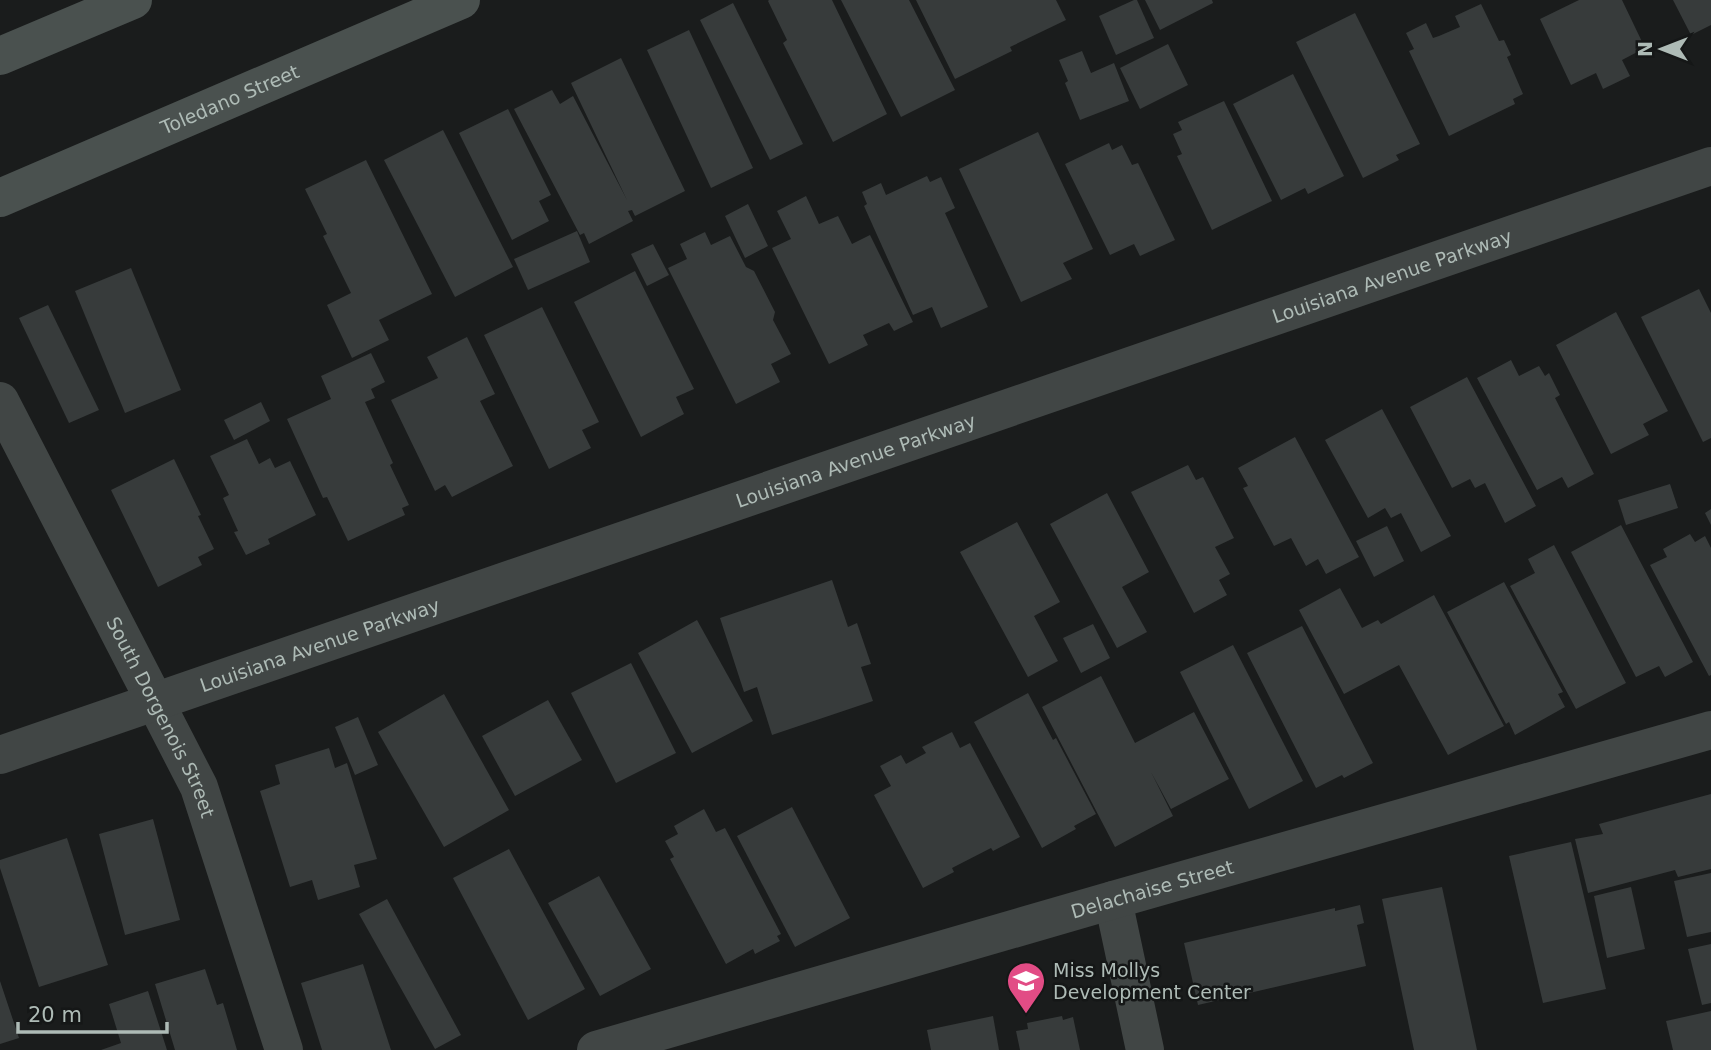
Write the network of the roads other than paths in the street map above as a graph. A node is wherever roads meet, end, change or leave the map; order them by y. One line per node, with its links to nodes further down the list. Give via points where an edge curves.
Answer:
1 (133, 0): 3 (street)
2 (461, 0): 5 (street, Toledano Street)
3 (0, 56)
4 (1711, 166): 7 (street, Louisiana Avenue Parkway)
5 (0, 198)
6 (0, 401): 7 (street, South Dorgenois Street)
7 (156, 701): 9 (street, Louisiana Avenue Parkway); 11 (street, South Dorgenois Street, via 199,787)
8 (1711, 730): 10 (street, Delachaise Street)
9 (0, 755)
10 (1113, 900): 12 (street, Delachaise Street); 13 (street)
11 (284, 1050)
12 (596, 1050)
13 (1145, 1050)

